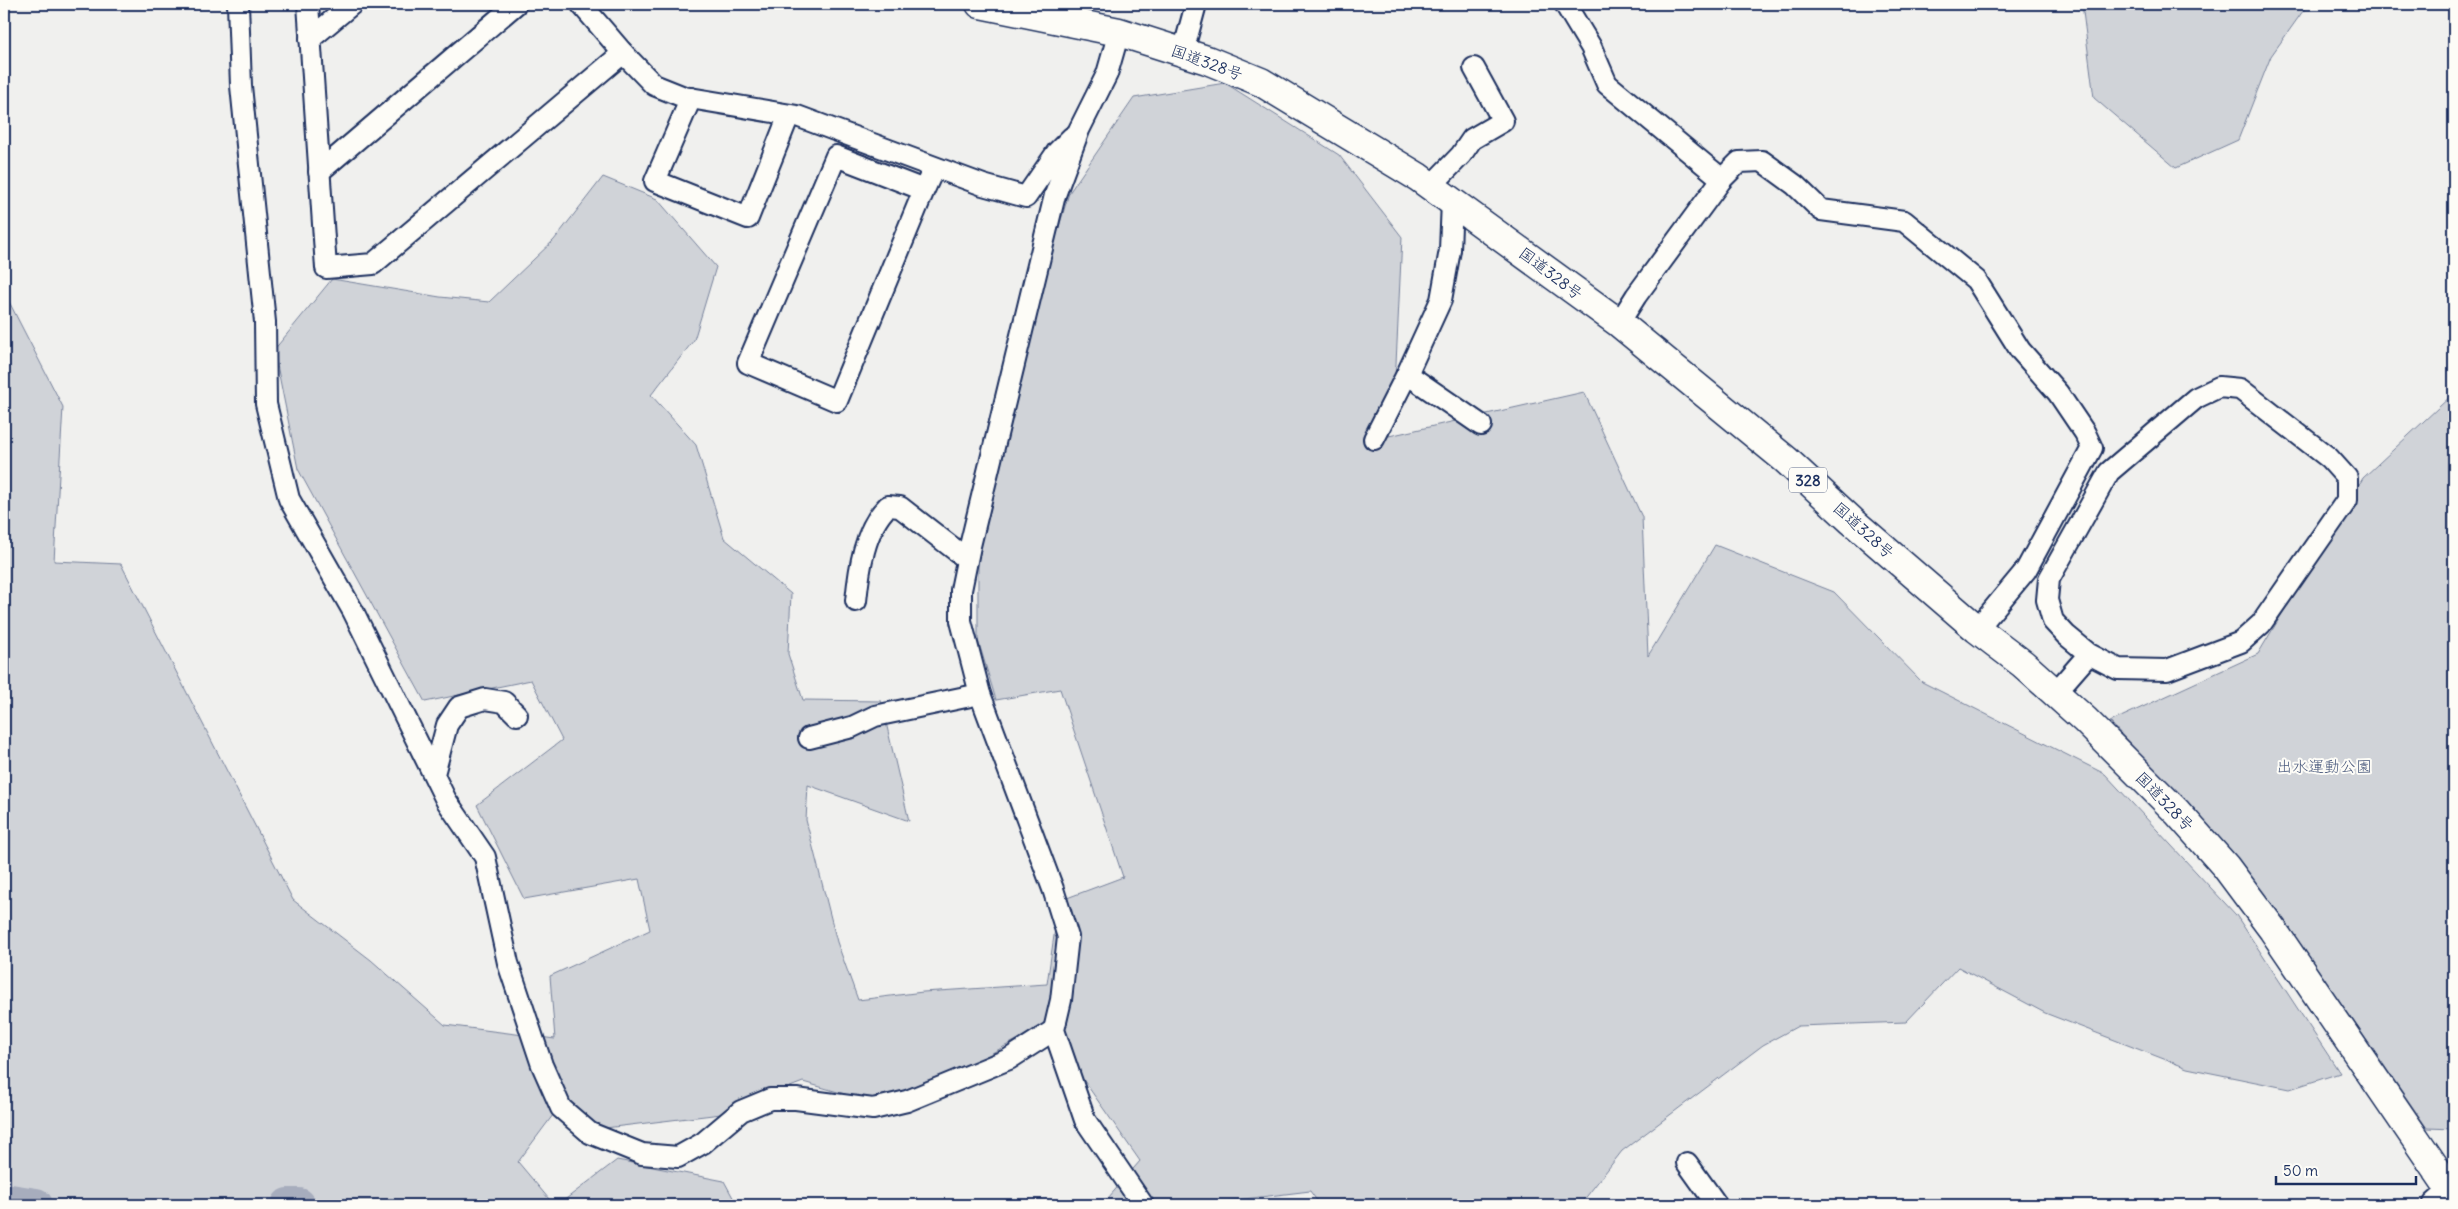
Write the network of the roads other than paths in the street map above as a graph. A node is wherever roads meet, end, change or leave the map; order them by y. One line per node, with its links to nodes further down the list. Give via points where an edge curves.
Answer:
1 (238, 4): 35 (street, via 240,86 265,322 266,404 289,499 353,610)
2 (308, 4): 11 (street)
3 (352, 4): 11 (street)
4 (516, 4): 19 (street)
5 (582, 4): 13 (street)
6 (980, 4): 9 (highway, 国道328号 / 328)
7 (1196, 4): 12 (street)
8 (1565, 4): 20 (street, via 1591,47 1607,84)
9 (1037, 9): 10 (highway, 国道328号 / 328)
10 (1119, 32): 12 (highway, 国道328号 / 328); 17 (street, via 1107,74)
11 (310, 39): 19 (street)
12 (1183, 52): 22 (highway, 国道328号 / 328, via 1261,82)
13 (622, 53): 15 (street, via 654,85); 19 (street, via 373,264 326,268)
14 (1474, 68): 22 (street, via 1503,121 1472,139)
15 (691, 98): 16 (street); 16 (street, via 655,181 748,218)
16 (789, 115): 18 (street)
17 (1079, 130): 18 (street, via 1057,152 1026,197); 27 (street, via 1055,195 1039,254)
18 (934, 168): 21 (street)
19 (319, 172)
20 (1722, 179): 23 (street); 29 (street, via 1739,162 1762,161 1795,185 1821,210 1904,221 1976,280 2020,350 2058,393 2085,433 2092,448 2073,488 2026,570)
21 (924, 190): 21 (street, via 836,401 748,363 836,156)
22 (1441, 194): 23 (highway, 国道328号 / 328); 24 (street, via 1450,250 1441,300)
23 (1619, 323): 29 (highway, 国道328号 / 328, via 1786,460)
24 (1407, 374): 25 (street); 26 (street)
25 (1481, 425)
26 (1374, 439)
27 (967, 559): 28 (street, via 900,507 888,506 878,516 860,566); 32 (street, via 961,590 961,620)
28 (856, 601)
29 (1977, 629): 31 (highway, 国道328号 / 328)
30 (2089, 654): 30 (street, via 2118,669 2167,670 2241,642 2261,624 2347,500 2347,478 2329,458 2240,389 2219,387 2196,398 2109,472 2049,578 2047,600 2053,621); 31 (street)
31 (2055, 693): 38 (highway, 国道328号 / 328, via 2177,812 2226,867 2279,938)
32 (980, 694): 34 (street, via 875,716 852,727); 36 (street, via 1068,937)
33 (517, 715): 35 (street, via 504,702 485,699 459,707 447,725)
34 (809, 738)
35 (434, 774): 36 (street, via 446,800 485,857 508,963 542,1065 561,1108 590,1133 642,1154 678,1157 703,1143 741,1111 770,1099 796,1099 873,1109 907,1101 1009,1059)
36 (1054, 1030): 39 (street, via 1085,1120)
37 (1688, 1163): 40 (street)
38 (2449, 1195)
39 (1143, 1205)
40 (1717, 1205)

